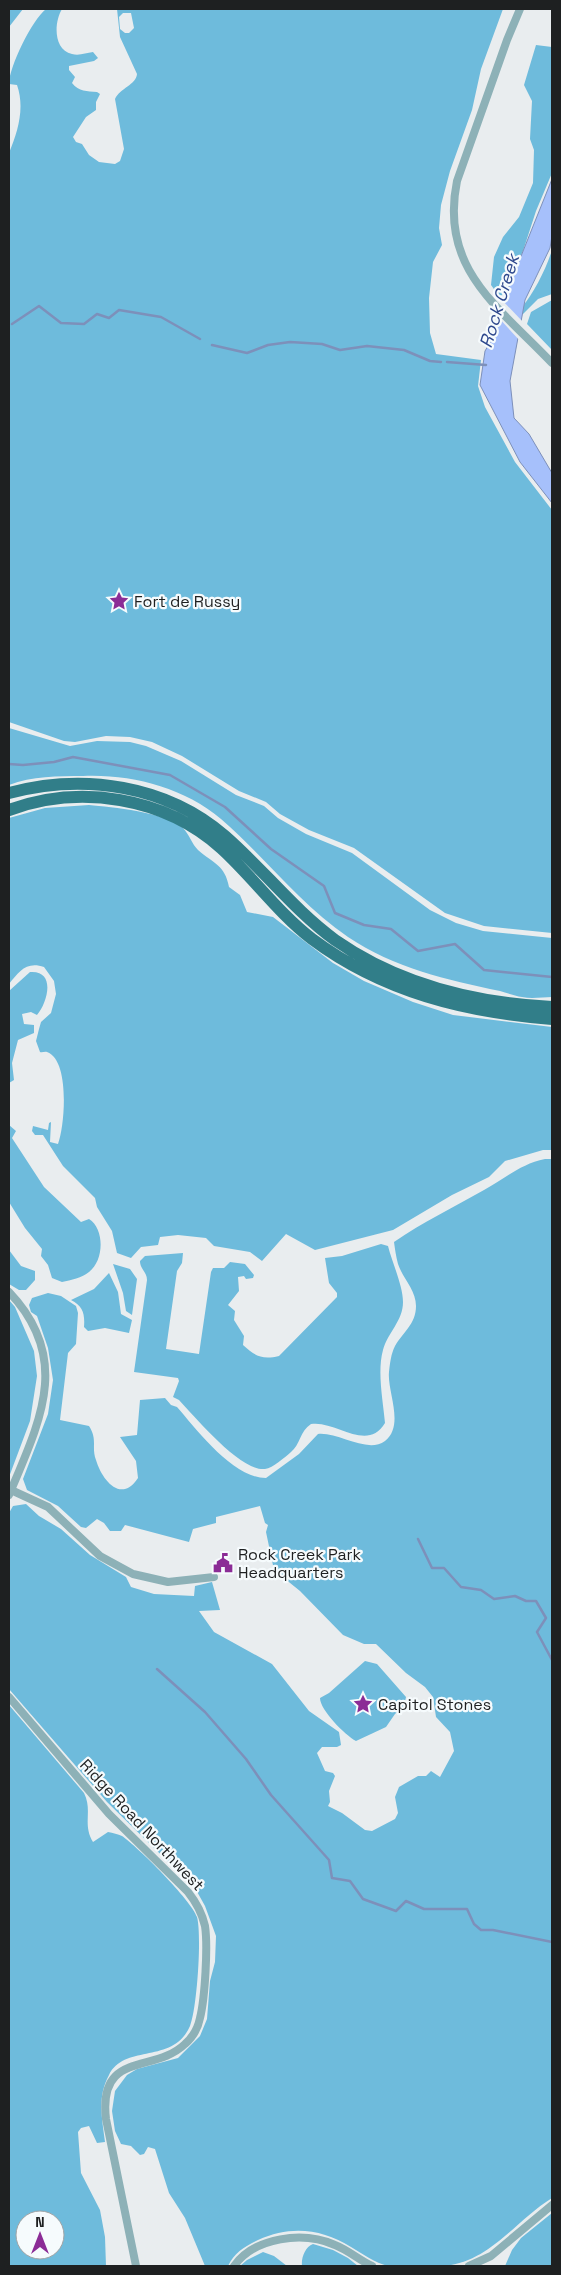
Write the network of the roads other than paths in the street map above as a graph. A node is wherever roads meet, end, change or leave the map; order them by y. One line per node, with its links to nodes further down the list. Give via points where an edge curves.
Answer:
1 (520, 9): 2 (street, via 454,196 454,228 457,246 472,276)
2 (552, 363)
3 (9, 793): 5 (main road, via 76,784 120,786 158,796 212,825 299,911 356,953 435,988 509,1004)
4 (9, 810): 6 (main road, via 49,799 100,797 142,804 161,811 210,838 307,934 366,972 409,991 454,1005 511,1016)
5 (552, 1007)
6 (552, 1019)
7 (9, 1292): 8 (street, via 19,1302 36,1334 46,1381 38,1423)
8 (10, 1492): 9 (street, via 38,1502 57,1514 100,1556 127,1572 168,1582)
9 (214, 1577)
10 (9, 1697): 12 (street, Ridge Road Northwest, via 109,1814 188,1892 204,1920 203,1997 196,2031 174,2053 124,2070 114,2078 107,2095 106,2119)
11 (552, 2205): 15 (street, via 491,2256)
12 (136, 2266)
13 (234, 2266): 14 (street, via 246,2253 264,2244 309,2238 335,2245)
14 (372, 2266)
15 (469, 2266)

